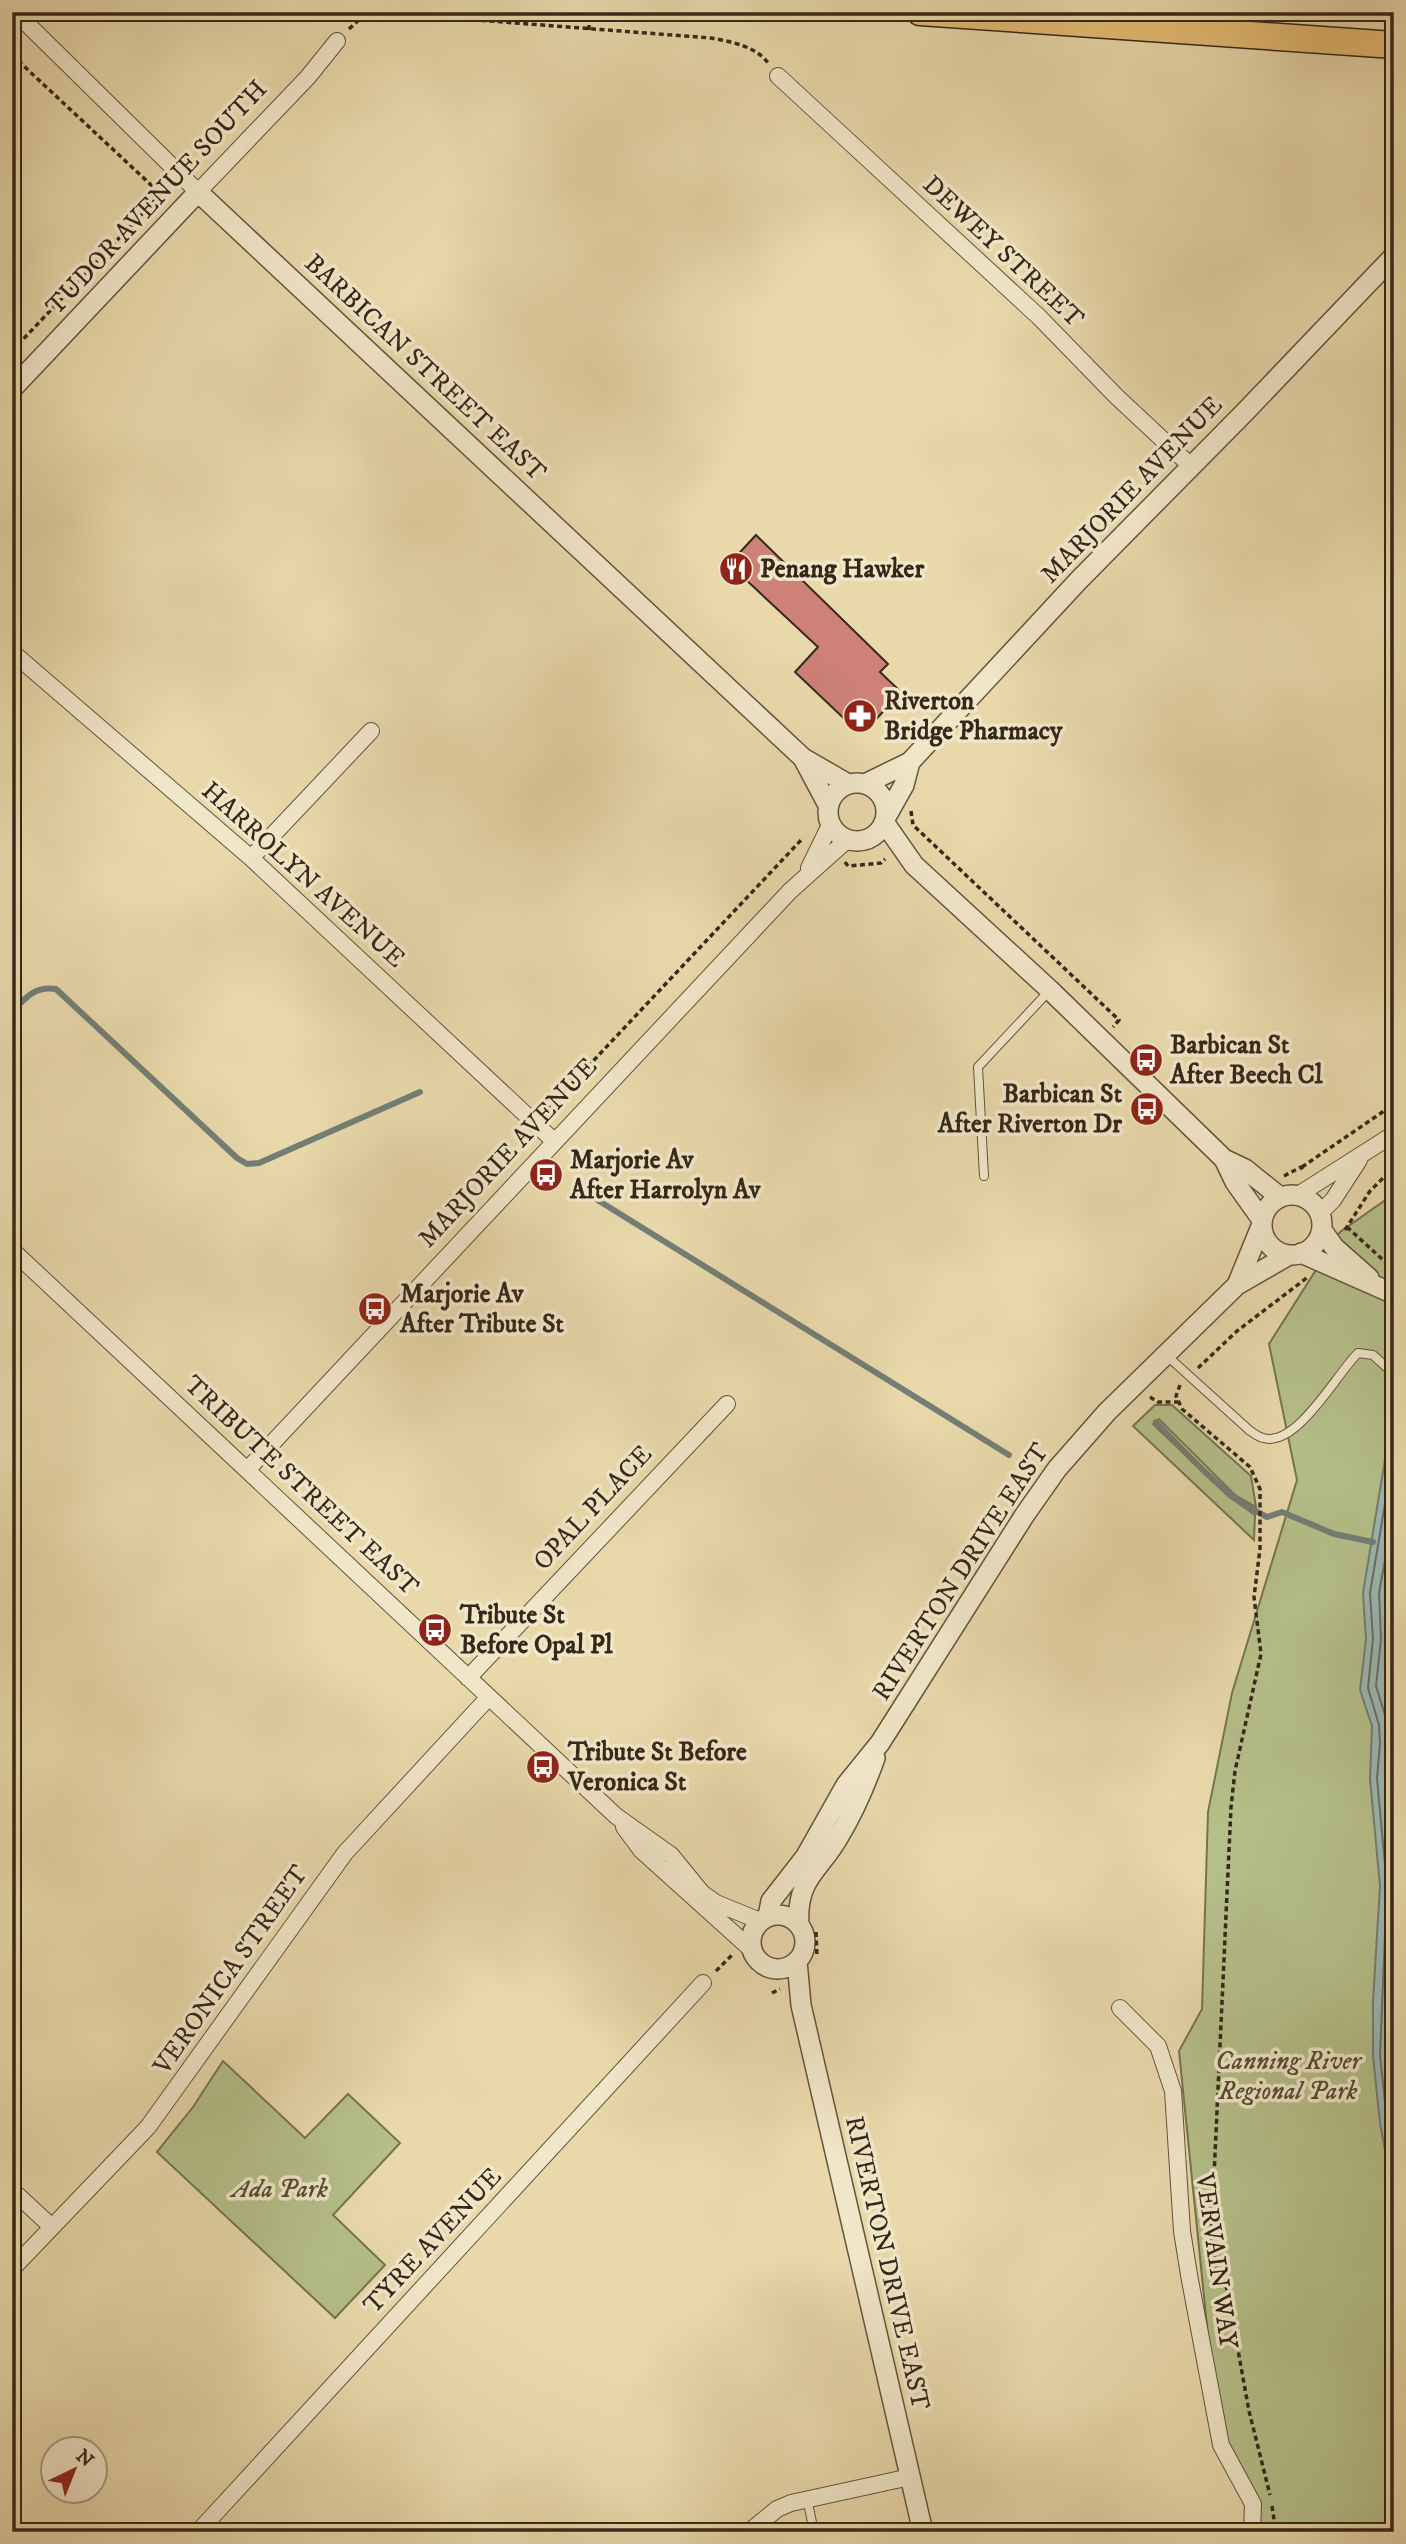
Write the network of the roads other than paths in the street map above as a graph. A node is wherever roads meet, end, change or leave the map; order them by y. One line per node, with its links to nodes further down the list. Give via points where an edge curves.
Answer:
1 (15, 12): 6 (street, BARBICAN STREET EAST)
2 (920, 12): 4 (highway)
3 (337, 41): 6 (street, TUDOR AVENUE SOUTH)
4 (1390, 46)
5 (778, 76): 9 (street, DEWEY STREET, via 1029,307)
6 (198, 192): 8 (street, TUDOR AVENUE SOUTH); 12 (street, BARBICAN STREET EAST)
7 (1394, 256): 9 (street, MARJORIE AVENUE)
8 (12, 389)
9 (1192, 467): 13 (street, MARJORIE AVENUE, via 1079,580)
10 (12, 652): 18 (street, HARROLYN AVENUE)
11 (371, 731): 18 (street)
12 (803, 758): 14 (street, BARBICAN STREET EAST); 15 (street, BARBICAN STREET EAST)
13 (910, 762): 14 (street, MARJORIE AVENUE); 16 (street, MARJORIE AVENUE, via 904,785)
14 (857, 784): 15 (street, MARJORIE AVENUE, via 835,792); 16 (street, via 884,800)
15 (823, 819): 17 (street); 20 (street, MARJORIE AVENUE)
16 (885, 819): 17 (street, MARJORIE AVENUE, via 873,837); 19 (street)
17 (856, 840): 19 (street); 20 (street, MARJORIE AVENUE)
18 (251, 858): 23 (street, HARROLYN AVENUE)
19 (914, 865): 21 (street)
20 (807, 874): 23 (street, MARJORIE AVENUE)
21 (1050, 990): 25 (street); 26 (lane, via 978,1066)
22 (1394, 1134): 24 (street, RIVERTON DRIVE EAST)
23 (554, 1141): 37 (street, MARJORIE AVENUE)
24 (1362, 1155): 27 (street, RIVERTON DRIVE EAST); 28 (street, RIVERTON DRIVE EAST)
25 (1224, 1159): 27 (street); 29 (street)
26 (984, 1176)
27 (1289, 1196): 28 (street, via 1315,1205); 29 (street, RIVERTON DRIVE EAST, via 1272,1202)
28 (1325, 1214): 31 (street, RIVERTON DRIVE EAST, via 1315,1245); 33 (street, via 1334,1247)
29 (1262, 1222): 31 (street, via 1272,1248); 32 (street, RIVERTON DRIVE EAST)
30 (12, 1250): 37 (street, TRIBUTE STREET EAST)
31 (1295, 1254): 32 (street, RIVERTON DRIVE EAST); 33 (street)
32 (1237, 1285): 34 (street, RIVERTON DRIVE EAST)
33 (1386, 1290)
34 (1165, 1353): 35 (lane, via 1249,1430 1265,1439 1278,1438 1306,1419 1359,1353 1373,1356); 40 (street, RIVERTON DRIVE EAST, via 1057,1469)
35 (1394, 1374)
36 (727, 1404): 38 (street, OPAL PLACE)
37 (248, 1469): 38 (street, TRIBUTE STREET EAST)
38 (468, 1678): 39 (street, TRIBUTE STREET EAST)
39 (488, 1698): 41 (street, TRIBUTE STREET EAST); 50 (street, VERONICA STREET, via 345,1853 148,2127)
40 (880, 1743): 42 (street, RIVERTON DRIVE EAST, via 846,1785); 43 (street, RIVERTON DRIVE EAST, via 854,1809 808,1876 797,1903)
41 (616, 1816): 42 (street, TRIBUTE STREET EAST, via 671,1855 716,1903); 44 (street, TRIBUTE STREET EAST, via 641,1850)
42 (764, 1919): 43 (street, via 784,1915); 44 (street, RIVERTON DRIVE EAST, via 751,1934)
43 (807, 1924): 45 (street, RIVERTON DRIVE EAST)
44 (761, 1960): 45 (street, via 791,1966); 47 (street, RIVERTON DRIVE EAST)
45 (797, 1961): 47 (street, RIVERTON DRIVE EAST)
46 (703, 1983): 55 (street, TYRE AVENUE)
47 (801, 2005): 52 (street, RIVERTON DRIVE EAST)
48 (1120, 2008): 54 (street, VERVAIN WAY, via 1158,2046 1173,2091 1189,2275 1221,2445 1253,2504)
49 (12, 2190): 50 (street)
50 (52, 2227): 51 (street, VERONICA STREET)
51 (12, 2269)
52 (910, 2477): 53 (street); 58 (street, RIVERTON DRIVE EAST)
53 (807, 2498): 56 (street, via 777,2509); 57 (lane)
54 (1252, 2530)
55 (198, 2532)
56 (749, 2532)
57 (814, 2532)
58 (923, 2532)

